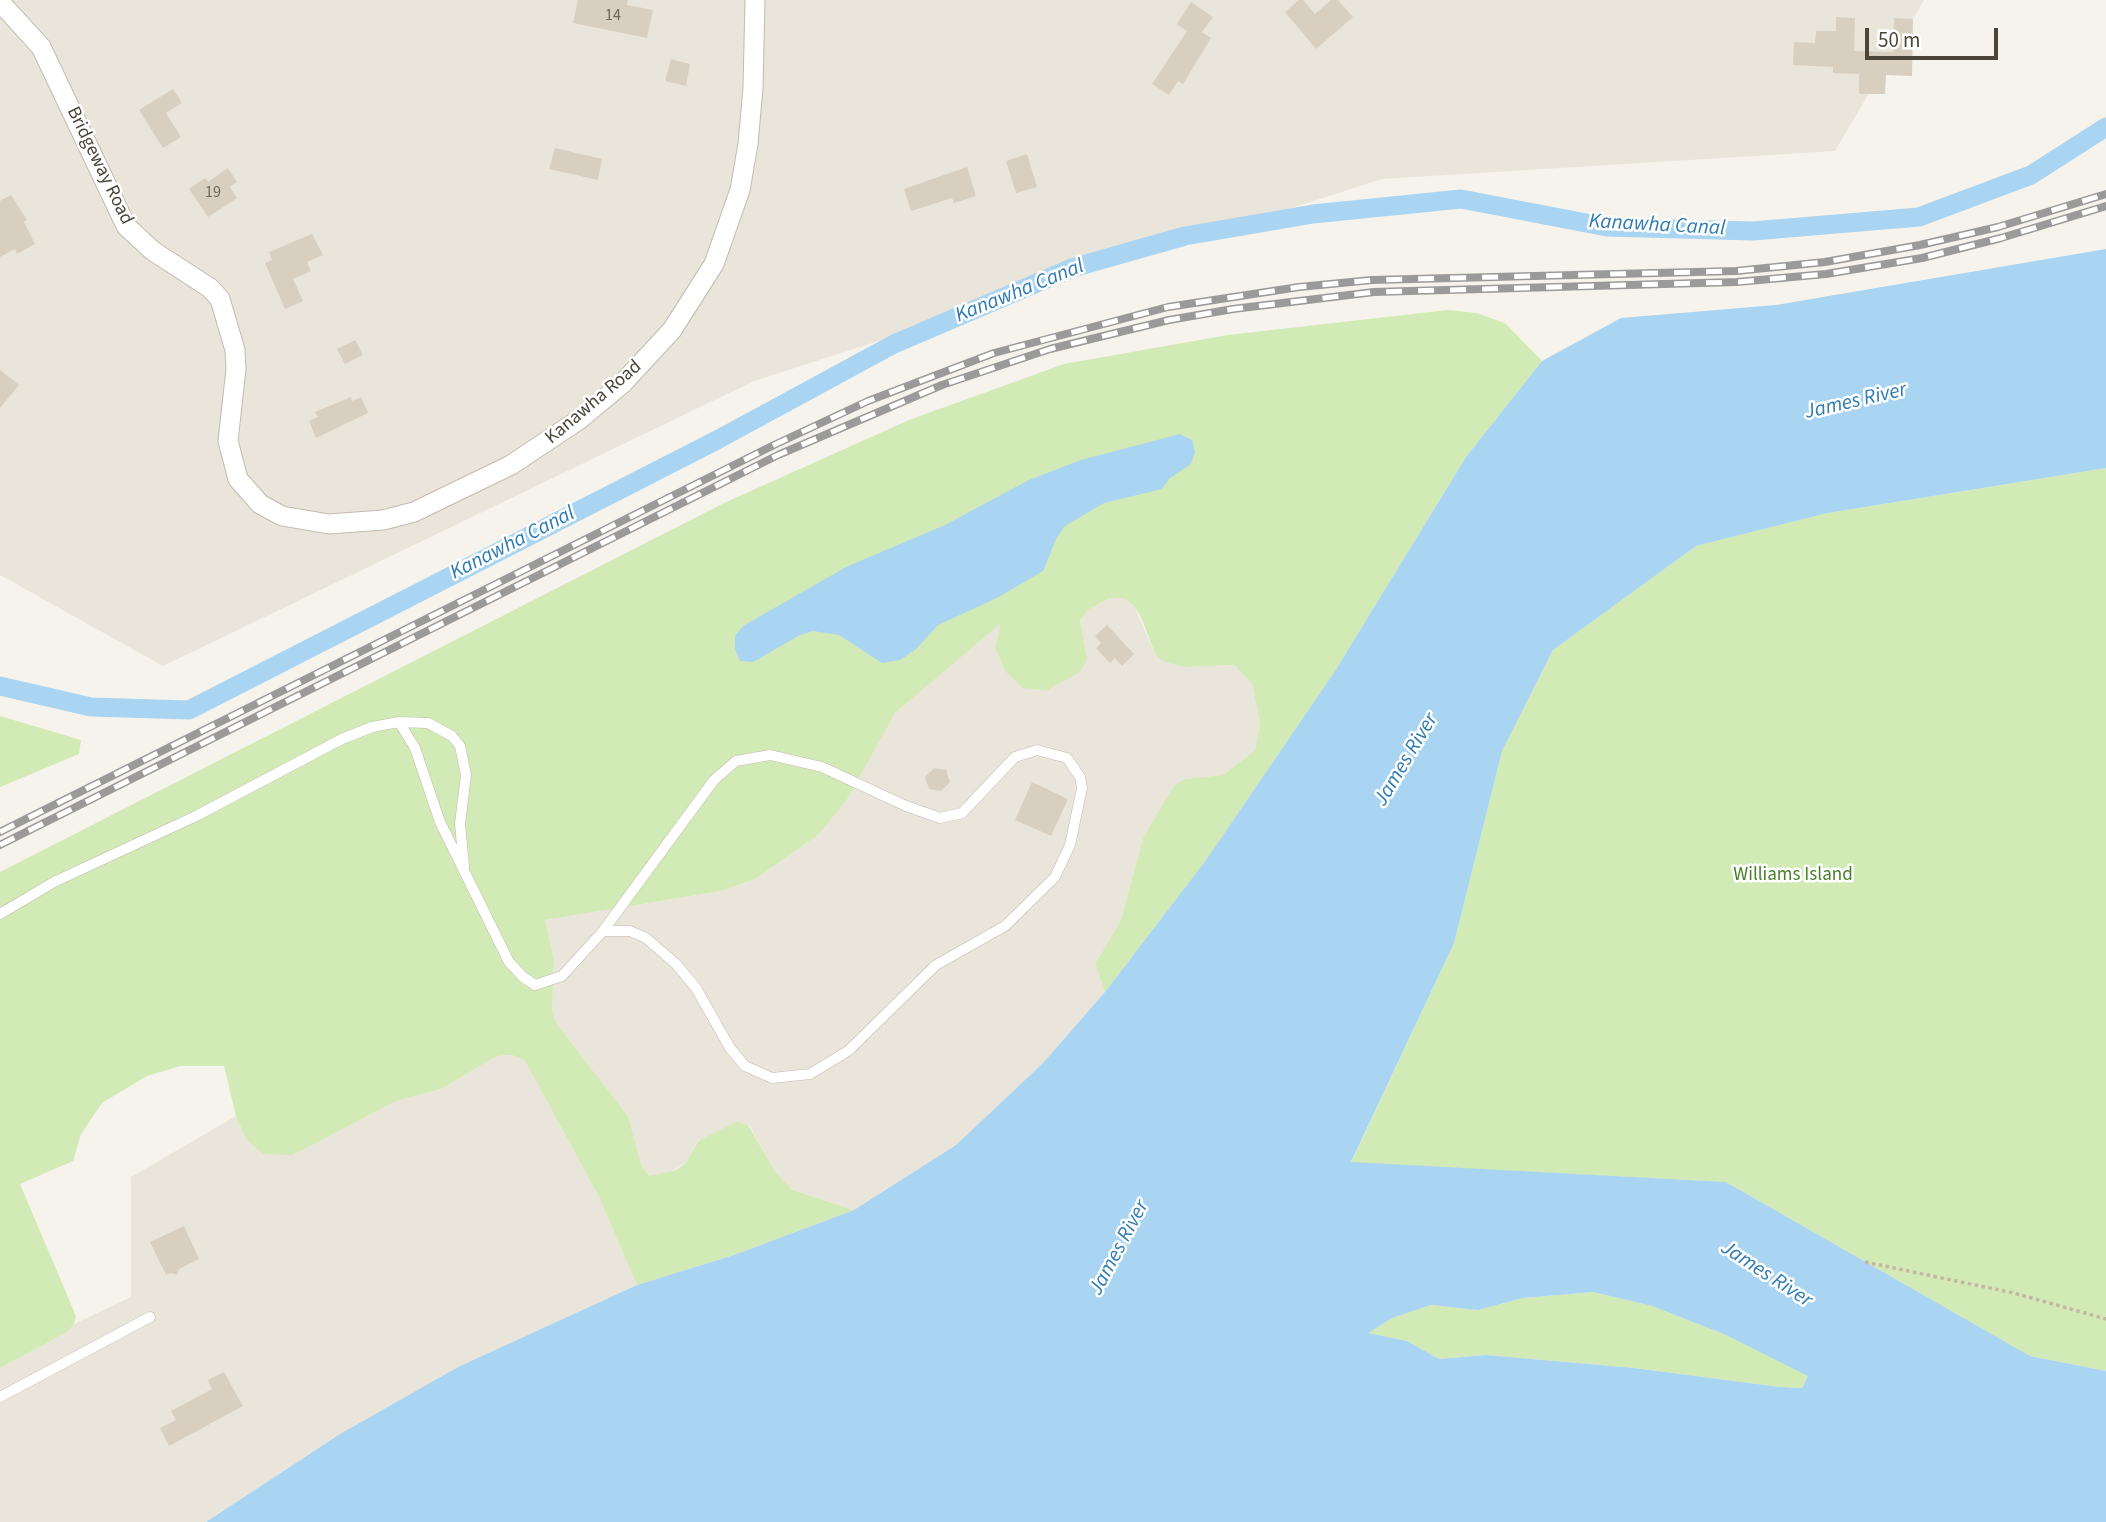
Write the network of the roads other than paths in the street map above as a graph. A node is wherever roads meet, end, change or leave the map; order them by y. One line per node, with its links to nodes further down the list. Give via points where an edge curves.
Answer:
1 (755, 0): 3 (street, Kanawha Road, via 753,88 740,190 714,264 672,330 622,384 580,419 511,465 414,512)
2 (0, 2): 3 (street, Bridgeway Road, via 41,47 126,226 220,299 235,350 228,441 238,479 260,504 282,516)
3 (340, 524)
4 (399, 722): 5 (lane, via 415,748 440,822); 5 (lane, via 428,723 460,746 466,775 460,824); 6 (lane, via 342,739 196,816 54,882)
5 (464, 866): 7 (lane, via 509,962 535,985 567,972)
6 (0, 915)
7 (603, 931): 7 (lane, via 714,780 736,761 770,755 822,767 940,818 962,813 1000,770 1025,752 1051,751 1067,758 1080,777 1082,788 1070,845 1055,877 1004,926 936,965 848,1051 810,1074 772,1078 745,1066 676,964 646,938 630,931)
8 (150, 1317): 9 (lane)
9 (0, 1397)

